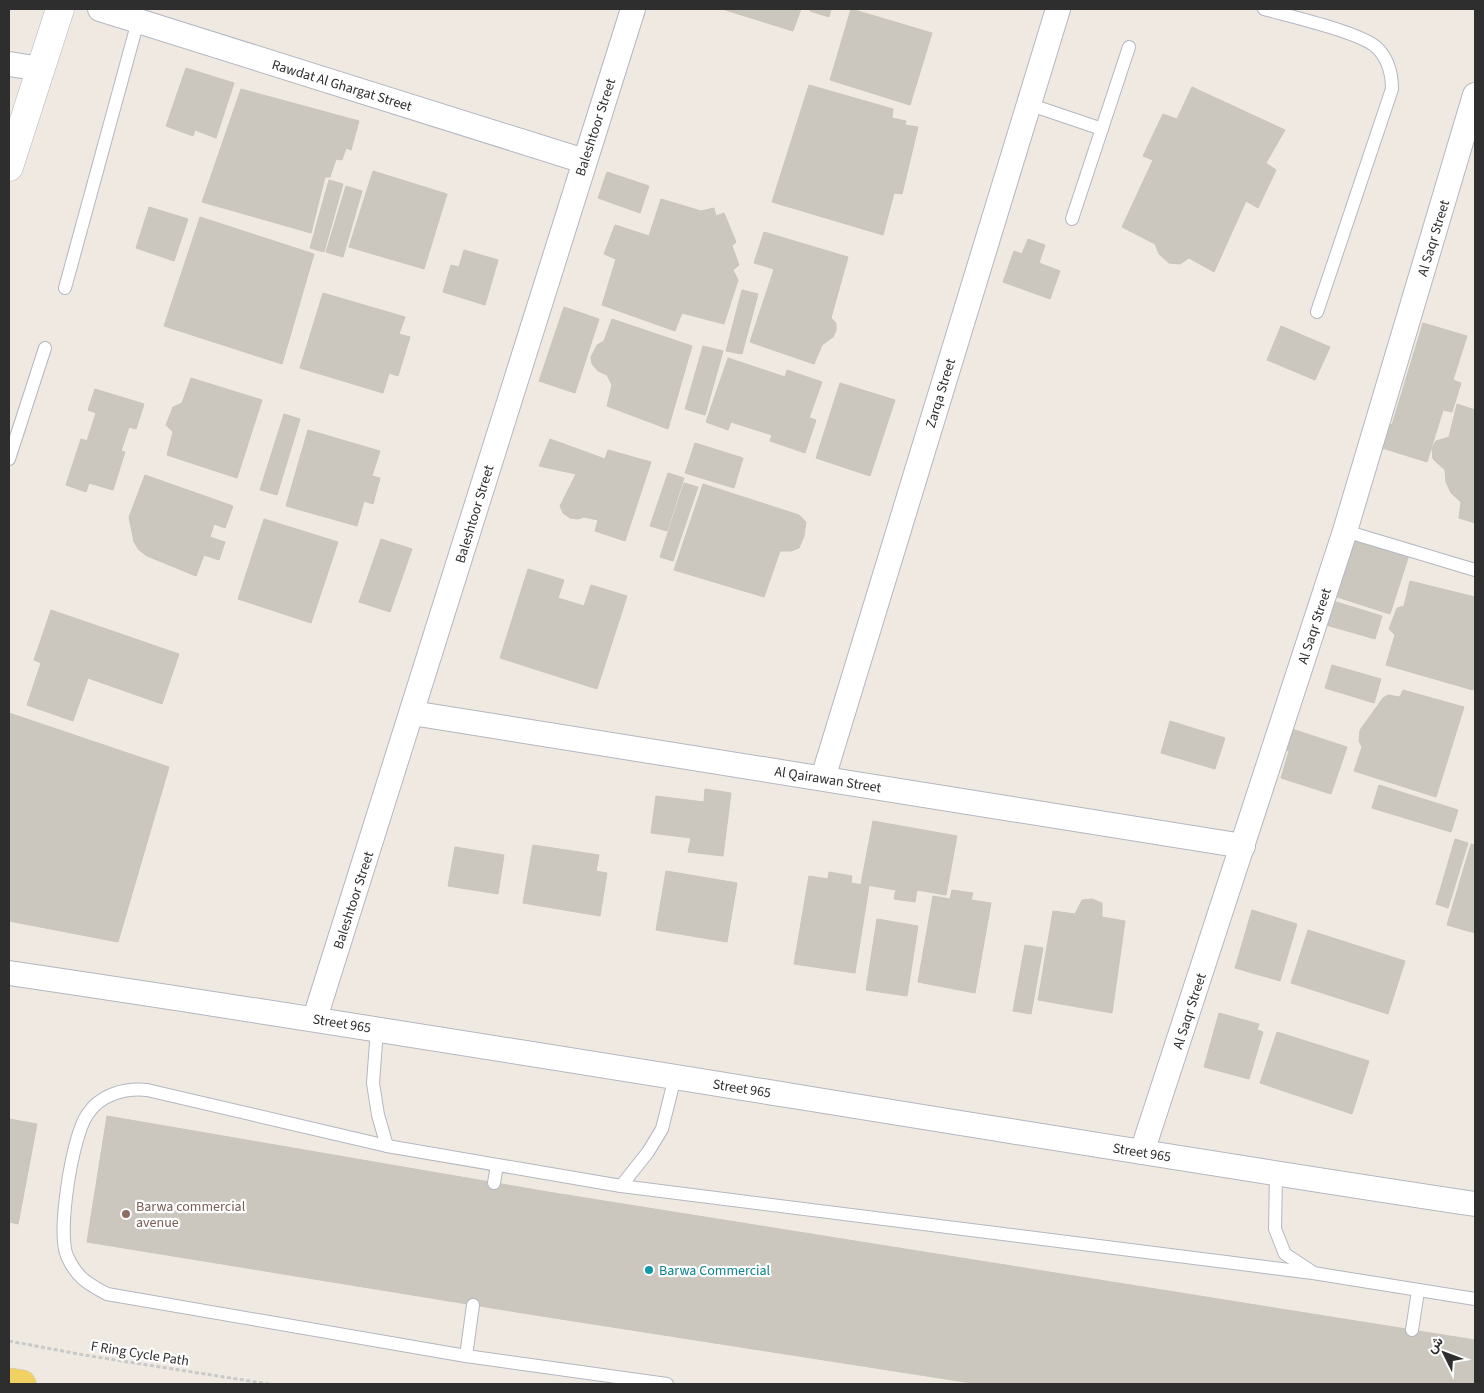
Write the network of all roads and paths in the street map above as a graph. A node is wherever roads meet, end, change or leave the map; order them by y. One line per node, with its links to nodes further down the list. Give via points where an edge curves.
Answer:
1 (60, 9): 9 (street)
2 (100, 9): 6 (street, Rawdat Al Ghargat Street)
3 (634, 9): 13 (street, Baleshtoor Street)
4 (1058, 9): 11 (street, Zarqa Street)
5 (1264, 9): 17 (lane, via 1367,40 1384,56 1392,78 1392,89)
6 (138, 20): 13 (street, Rawdat Al Ghargat Street); 16 (lane)
7 (1129, 47): 12 (lane)
8 (9, 64): 9 (street)
9 (41, 69): 14 (street)
10 (1475, 96): 20 (street, Al Saqr Street)
11 (1028, 104): 12 (lane); 23 (street, Zarqa Street)
12 (1102, 129): 15 (lane)
13 (584, 161): 22 (street, Baleshtoor Street)
14 (9, 167)
15 (1072, 219)
16 (65, 288)
17 (1317, 312)
18 (45, 348): 19 (lane)
19 (9, 459)
20 (1345, 531): 21 (lane); 24 (street, Al Saqr Street)
21 (1475, 570)
22 (412, 713): 23 (street, Al Qairawan Street); 26 (street, Baleshtoor Street)
23 (823, 778): 24 (street, Al Qairawan Street)
24 (1243, 846): 30 (street, Al Saqr Street)
25 (9, 973): 26 (street, Street 965)
26 (315, 1018): 27 (street, Street 965)
27 (376, 1029): 28 (street, Street 965); 29 (lane, via 373,1083)
28 (676, 1077): 30 (street, Street 965); 34 (lane, via 662,1129)
29 (387, 1146): 31 (lane); 42 (lane, via 147,1090 122,1091 106,1097 87,1114 78,1138 64,1223 66,1254 79,1278 107,1294)
30 (1142, 1152): 32 (street, Street 965)
31 (497, 1165): 33 (lane); 34 (lane)
32 (1276, 1174): 35 (street, Street 965); 36 (lane, via 1275,1229 1285,1254)
33 (494, 1183)
34 (621, 1186): 36 (lane)
35 (1475, 1204)
36 (1313, 1273): 37 (lane)
37 (1418, 1291): 38 (lane); 40 (lane)
38 (1475, 1299)
39 (473, 1305): 42 (lane)
40 (1412, 1330)
41 (9, 1340): 45 (path, F Ring Cycle Path, via 84,1356)
42 (466, 1356): 46 (lane)
43 (9, 1382): 44 (main road)
44 (22, 1384)
45 (269, 1384)
46 (667, 1384)

